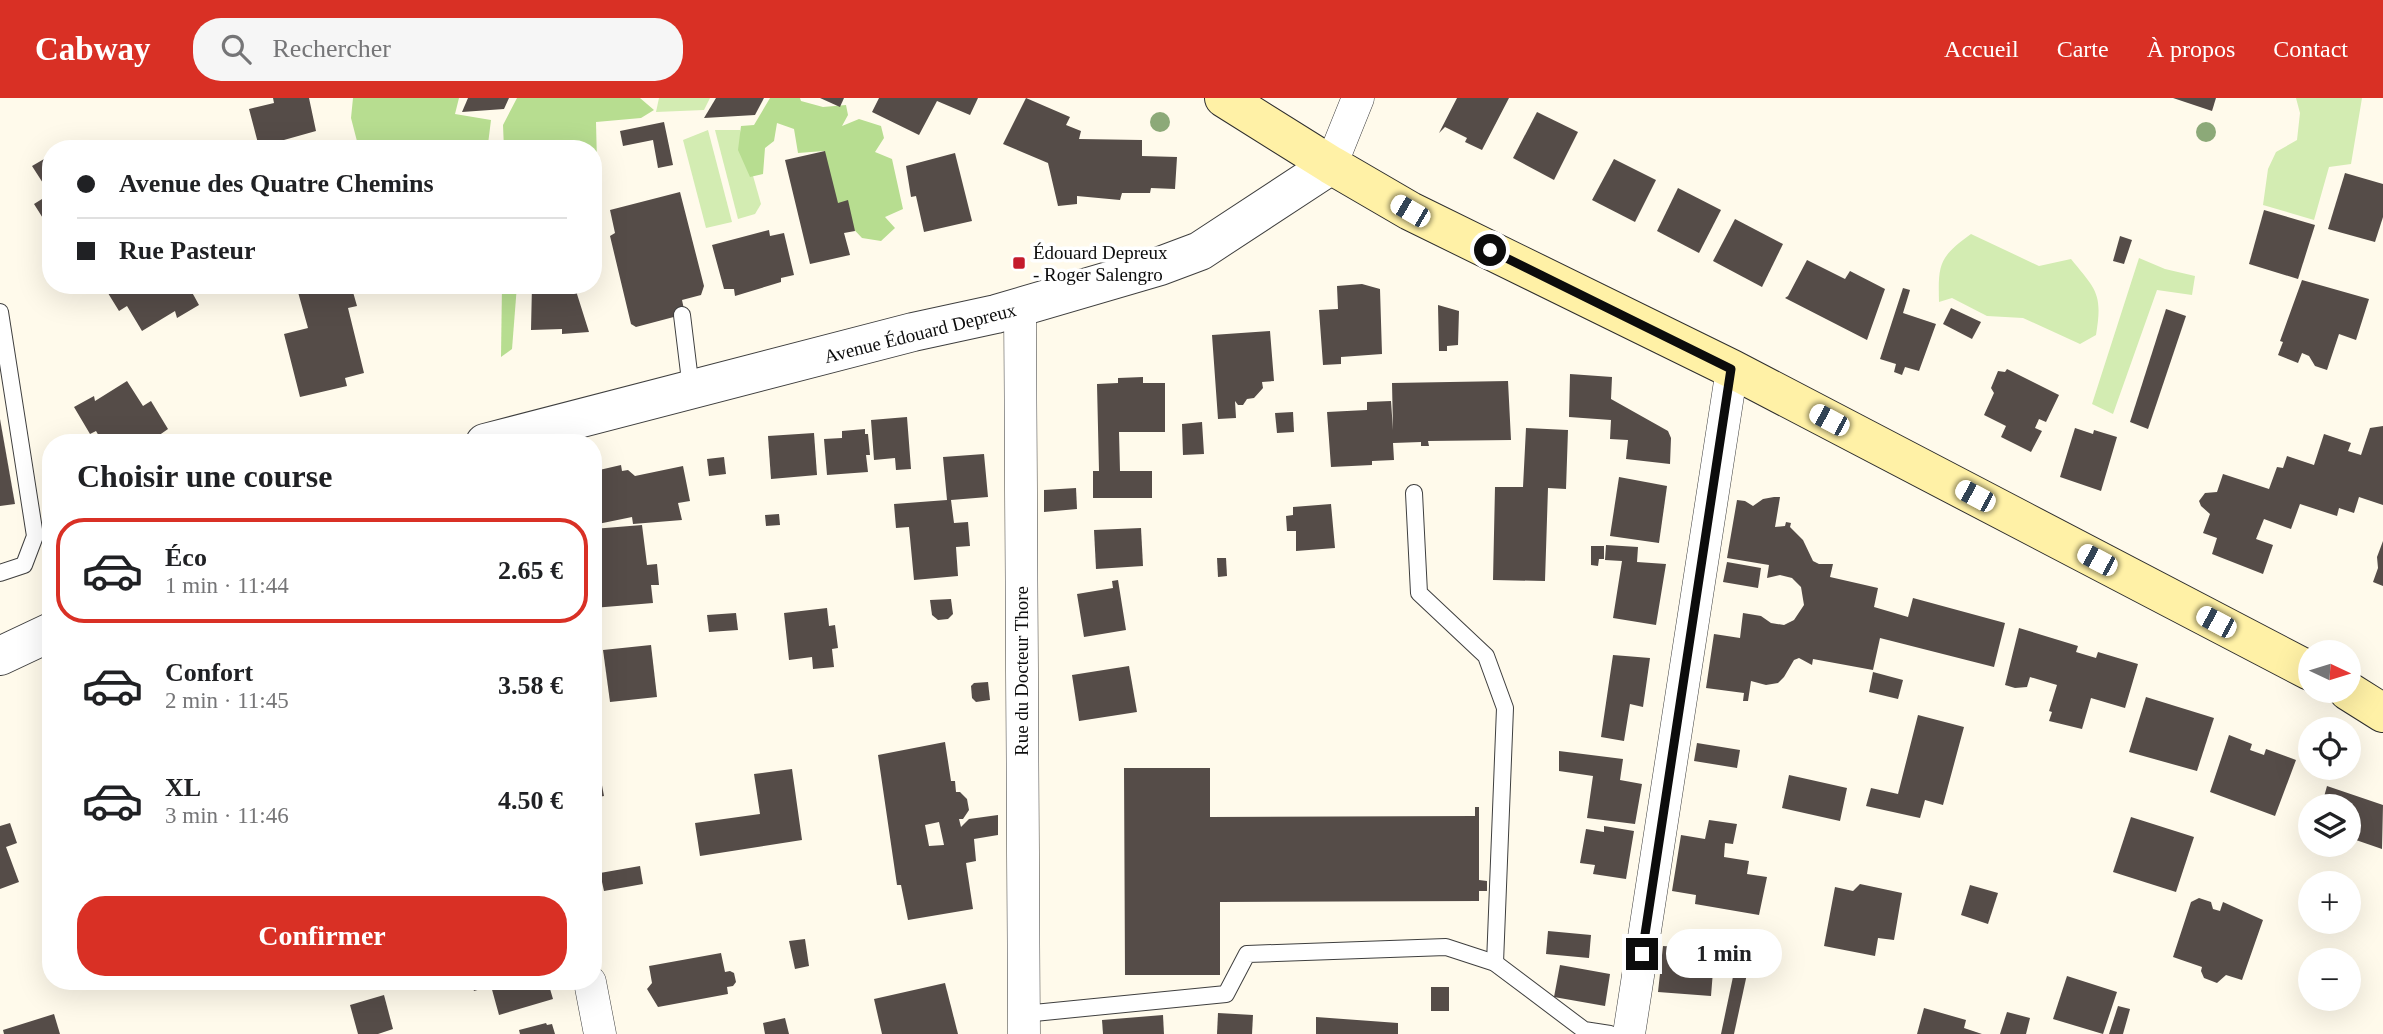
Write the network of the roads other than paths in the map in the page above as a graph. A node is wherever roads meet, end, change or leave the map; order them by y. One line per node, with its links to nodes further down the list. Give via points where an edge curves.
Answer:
1 (1224, 98): 3 (main road)
2 (1358, 98): 3 (street)
3 (1331, 165): 4 (street, Avenue Édouard Depreux, via 1200,251); 7 (main road, via 1410,211)
4 (1020, 308): 8 (street, Avenue Édouard Depreux); 19 (street, Rue du Docteur Thore)
5 (0, 312): 11 (lane, via 35,536 24,565)
6 (682, 315): 8 (lane)
7 (1731, 369): 14 (main road); 22 (street)
8 (691, 389): 9 (street, Avenue Édouard Depreux)
9 (519, 434)
10 (1413, 493): 17 (lane, via 1419,593 1486,656 1505,708)
11 (0, 573)
12 (42, 636): 13 (street)
13 (0, 656)
14 (2298, 665)
15 (2361, 699): 16 (main road)
16 (2383, 713)
17 (1495, 963): 19 (lane, via 1446,947 1247,954 1226,994); 21 (lane, via 1584,1030)
18 (592, 990): 20 (street)
19 (1024, 1024)
20 (600, 1034)
21 (1610, 1034)
22 (1629, 1034)

